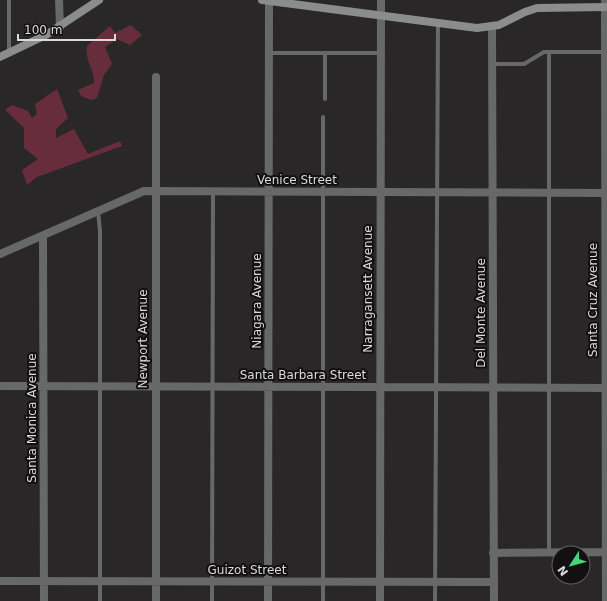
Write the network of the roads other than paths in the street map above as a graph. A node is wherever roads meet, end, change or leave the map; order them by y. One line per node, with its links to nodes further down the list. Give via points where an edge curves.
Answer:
1 (9, 0): 16 (lane)
2 (59, 0): 10 (street)
3 (99, 0): 10 (main road)
4 (266, 0): 7 (main road); 13 (street, Niagara Avenue)
5 (381, 0): 7 (street, Narragansett Avenue)
6 (606, 5): 9 (main road, via 537,8); 12 (street, Santa Cruz Avenue)
7 (382, 16): 8 (main road); 15 (street, Narragansett Avenue)
8 (438, 24): 9 (main road, via 477,28); 22 (lane)
9 (492, 26): 18 (street, Del Monte Avenue)
10 (60, 27): 16 (main road)
11 (549, 52): 12 (lane); 18 (lane, via 542,53 524,64); 28 (lane)
12 (606, 52): 29 (street, Santa Cruz Avenue)
13 (270, 53): 14 (lane); 25 (street, Niagara Avenue)
14 (325, 53): 15 (lane); 20 (lane)
15 (381, 53): 27 (street, Narragansett Avenue)
16 (9, 54): 17 (main road)
17 (0, 57)
18 (493, 64): 30 (street, Del Monte Avenue)
19 (156, 77): 23 (street, Newport Avenue)
20 (325, 99)
21 (323, 117): 26 (lane)
22 (436, 191): 27 (street, Venice Street); 30 (street, Venice Street); 42 (lane)
23 (156, 192): 24 (street, Venice Street); 31 (street, Venice Street, via 144,192); 38 (street, Newport Avenue)
24 (213, 192): 25 (street, Venice Street); 39 (lane)
25 (269, 192): 26 (street, Venice Street); 40 (street, Niagara Avenue)
26 (324, 192): 27 (street, Venice Street); 37 (lane)
27 (380, 192): 41 (street, Narragansett Avenue)
28 (549, 193): 29 (street, Venice Street); 30 (street, Venice Street); 44 (lane)
29 (606, 193): 45 (street, Santa Cruz Avenue)
30 (493, 194): 43 (street, Del Monte Avenue)
31 (98, 211): 32 (street, Venice Street); 36 (lane)
32 (43, 236): 33 (street, Venice Street); 35 (street, Santa Monica Avenue)
33 (0, 254)
34 (0, 386): 35 (street, Santa Barbara Street)
35 (44, 386): 36 (street, Santa Barbara Street); 50 (street, Santa Monica Avenue)
36 (100, 386): 38 (street, Santa Barbara Street); 54 (lane)
37 (324, 386): 40 (street, Santa Barbara Street); 41 (street, Santa Barbara Street); 51 (lane)
38 (155, 387): 39 (street, Santa Barbara Street); 55 (street, Newport Avenue)
39 (212, 387): 40 (street, Santa Barbara Street); 56 (lane)
40 (268, 387): 57 (street, Niagara Avenue)
41 (380, 387): 42 (street, Santa Barbara Street); 52 (street, Narragansett Avenue)
42 (437, 387): 43 (street, Santa Barbara Street); 53 (lane)
43 (493, 387): 44 (street, Santa Barbara Street); 48 (street, Del Monte Avenue)
44 (548, 388): 45 (street, Santa Barbara Street); 46 (lane)
45 (606, 388): 47 (street, Santa Cruz Avenue)
46 (549, 552): 47 (street); 48 (street)
47 (605, 552): 59 (street, Santa Cruz Avenue)
48 (493, 553): 58 (street, Del Monte Avenue)
49 (0, 581): 50 (street, Guizot Street)
50 (44, 581): 54 (street, Guizot Street); 60 (street, Santa Monica Avenue)
51 (323, 581): 52 (street, Guizot Street); 57 (street, Guizot Street); 65 (lane)
52 (380, 581): 53 (street, Guizot Street); 66 (street, Narragansett Avenue)
53 (436, 581): 58 (street, Guizot Street); 67 (lane)
54 (100, 582): 55 (street, Guizot Street); 61 (lane)
55 (156, 582): 56 (street, Guizot Street); 62 (street, Newport Avenue)
56 (212, 582): 57 (street, Guizot Street); 63 (lane)
57 (268, 582): 64 (street, Niagara Avenue)
58 (493, 582): 68 (street, Del Monte Avenue)
59 (606, 584): 69 (street, Santa Cruz Avenue)
60 (44, 601)
61 (100, 601)
62 (156, 601)
63 (212, 601)
64 (268, 601)
65 (323, 601)
66 (380, 601)
67 (435, 601)
68 (494, 601)
69 (606, 601)

